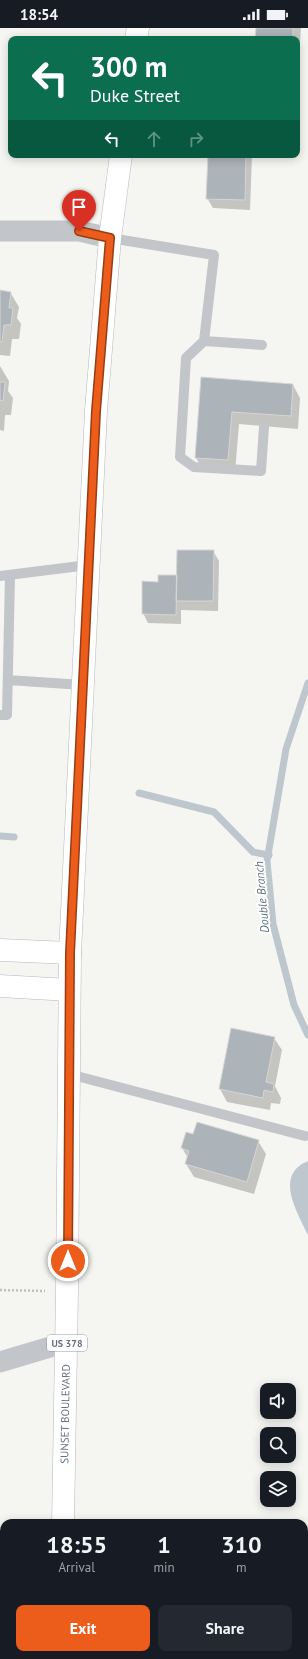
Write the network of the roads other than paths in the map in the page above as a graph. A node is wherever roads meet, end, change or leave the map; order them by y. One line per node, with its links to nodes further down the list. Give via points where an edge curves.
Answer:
1 (121, 158): 3 (main road, SUNSET BOULEVARD / US 378)
2 (0, 231): 3 (street, via 79,231)
3 (110, 238): 4 (lane, via 214,255); 7 (main road, SUNSET BOULEVARD / US 378, via 96,411)
4 (204, 341): 5 (lane); 6 (lane, via 186,358 180,457 194,467 261,471)
5 (262, 345)
6 (264, 427)
7 (88, 565): 8 (lane); 10 (main road, SUNSET BOULEVARD / US 378)
8 (5, 576): 9 (lane)
9 (8, 680): 10 (lane); 11 (lane, via 7,715)
10 (83, 685): 13 (main road, SUNSET BOULEVARD / US 378)
11 (0, 715)
12 (0, 950): 13 (main road)
13 (70, 953): 15 (main road, SUNSET BOULEVARD / US 378)
14 (0, 986): 15 (main road)
15 (69, 990): 16 (main road, SUNSET BOULEVARD / US 378)
16 (69, 1074): 17 (lane); 18 (main road, SUNSET BOULEVARD / US 378)
17 (305, 1136)
18 (67, 1342): 19 (street); 20 (main road, SUNSET BOULEVARD / US 378)
19 (0, 1362)
20 (63, 1519)

